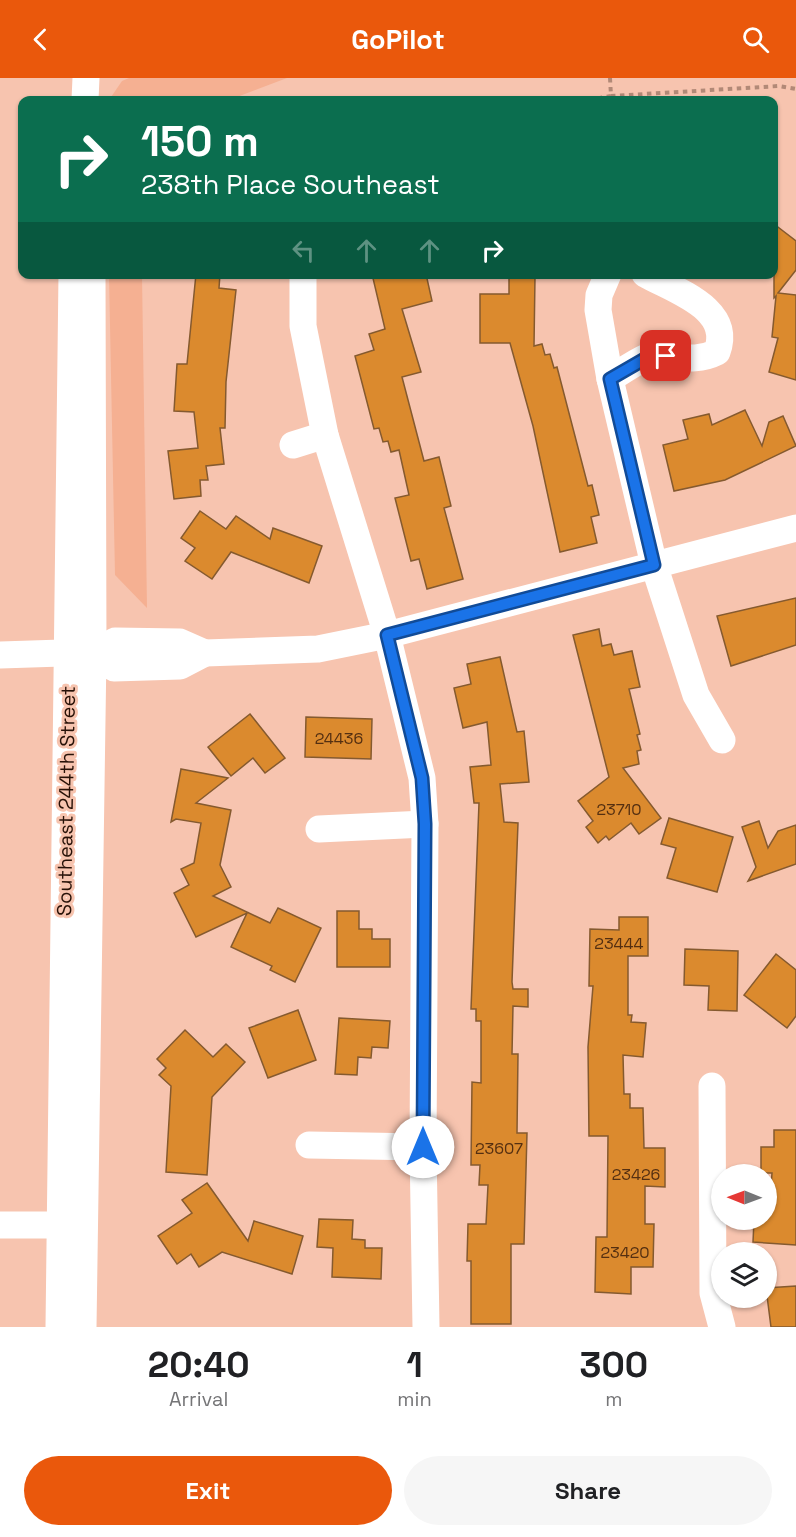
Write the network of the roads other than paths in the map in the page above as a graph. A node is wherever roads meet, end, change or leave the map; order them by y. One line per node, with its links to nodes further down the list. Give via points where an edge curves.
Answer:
1 (86, 78): 2 (street)
2 (85, 96)
3 (72, 279): 14 (street, Southeast 244th Street)
4 (92, 279): 14 (street, Southeast 244th Street)
5 (303, 279): 9 (street, via 303,326)
6 (606, 279): 8 (street, via 598,310)
7 (654, 279): 8 (street, via 715,316 721,341 717,352 694,360 648,357)
8 (610, 379): 12 (street)
9 (325, 435): 10 (street); 13 (street)
10 (293, 444)
11 (796, 528): 12 (street)
12 (654, 565): 13 (street); 16 (street, via 696,695)
13 (387, 635): 14 (street, via 318,650 205,653 180,666 114,668); 17 (street, via 422,778)
14 (81, 653): 15 (street); 23 (street, Southeast 244th Street)
15 (0, 655)
16 (722, 740)
17 (425, 824): 18 (street); 21 (street)
18 (319, 829)
19 (712, 1086): 27 (street, via 713,1293)
20 (309, 1145): 21 (street)
21 (423, 1147): 26 (street)
22 (0, 1225): 23 (street)
23 (73, 1226): 24 (street, Southeast 244th Street); 25 (street, Southeast 244th Street)
24 (59, 1327)
25 (83, 1327)
26 (426, 1327)
27 (723, 1327)

